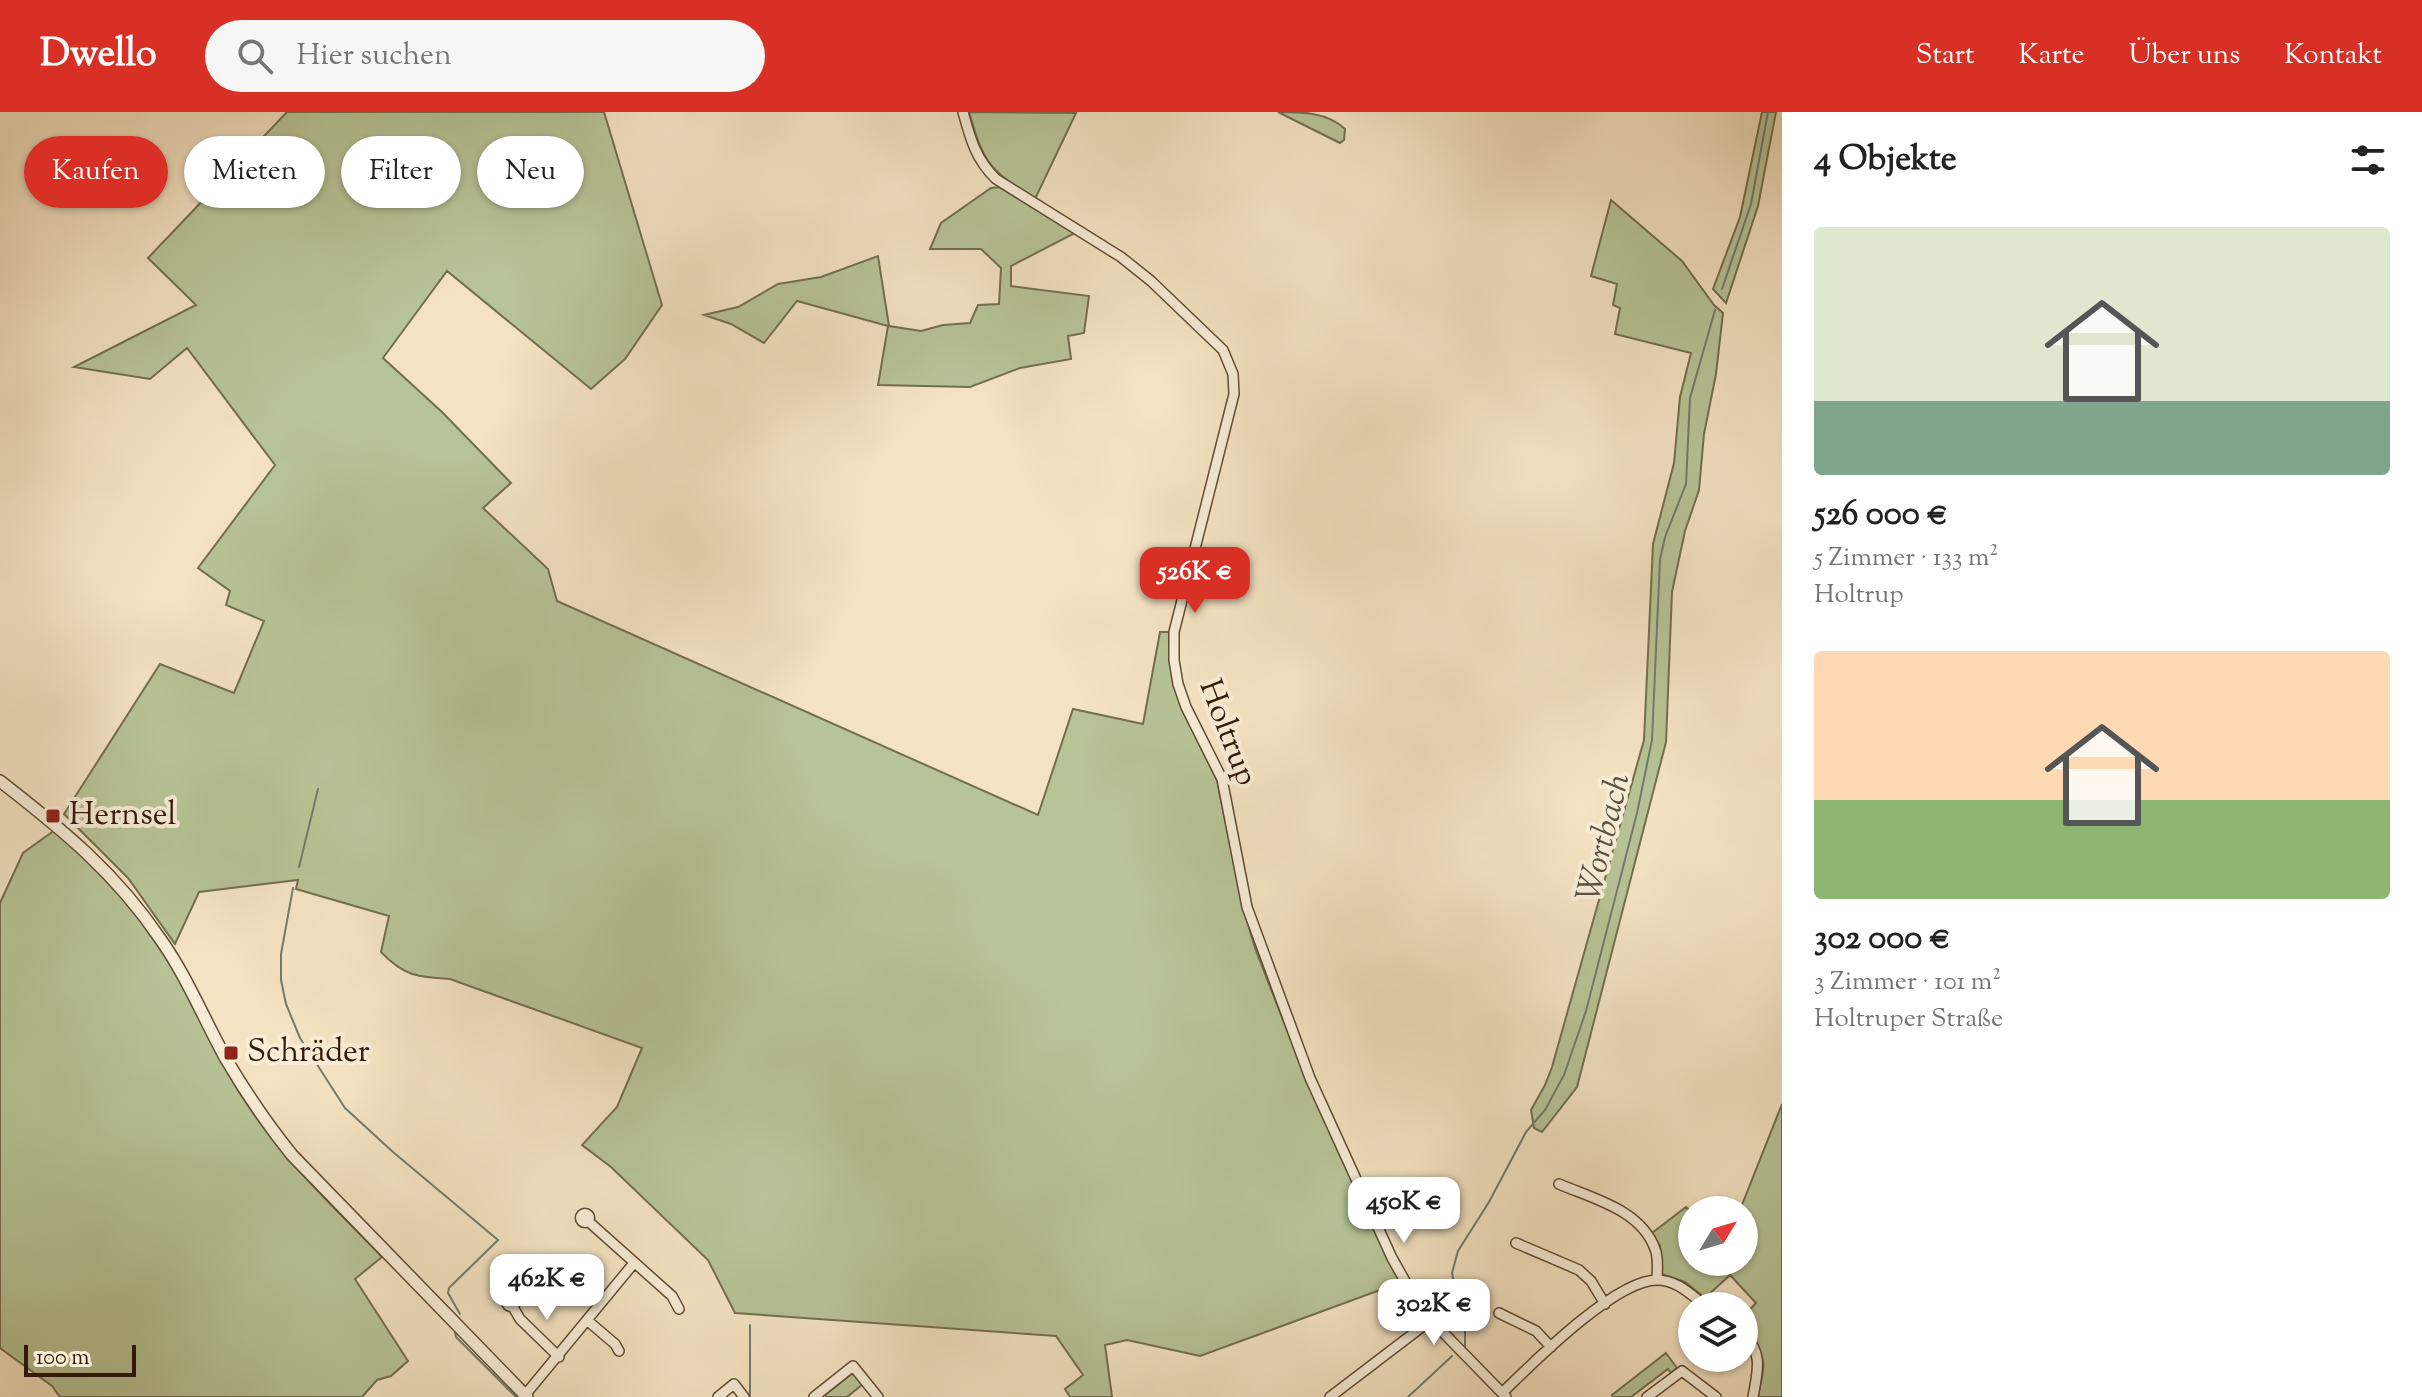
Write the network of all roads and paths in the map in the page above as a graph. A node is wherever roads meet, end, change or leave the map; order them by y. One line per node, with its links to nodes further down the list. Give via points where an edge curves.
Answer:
1 (963, 112): 13 (street, Holtrup, via 975,152 996,179 1136,267 1227,357 1234,394 1174,632 1178,684 1222,779 1247,907 1310,1078 1392,1258)
2 (0, 781): 20 (street, via 61,828 116,882 169,952 267,1124)
3 (1559, 1184): 7 (street, via 1630,1215 1657,1252)
4 (588, 1221): 6 (street)
5 (1516, 1243): 9 (street, via 1579,1270)
6 (634, 1263): 11 (street, via 672,1296); 14 (street)
7 (1657, 1280): 8 (street); 9 (street)
8 (1688, 1292)
9 (1605, 1304): 15 (street)
10 (513, 1307): 17 (street)
11 (679, 1309)
12 (1499, 1313): 15 (street, via 1536,1331)
13 (1431, 1320): 19 (street, Holtrup); 25 (street)
14 (588, 1321): 16 (street); 17 (street)
15 (1551, 1347): 19 (street)
16 (619, 1351)
17 (559, 1357): 20 (street)
18 (1756, 1372): 28 (street)
19 (1505, 1395)
20 (526, 1396)
21 (818, 1396): 24 (street, via 853,1366)
22 (718, 1397): 23 (street, via 734,1384)
23 (744, 1397)
24 (878, 1397)
25 (1330, 1397)
26 (1647, 1397): 27 (street, via 1682,1371)
27 (1716, 1397)
28 (1753, 1397)

